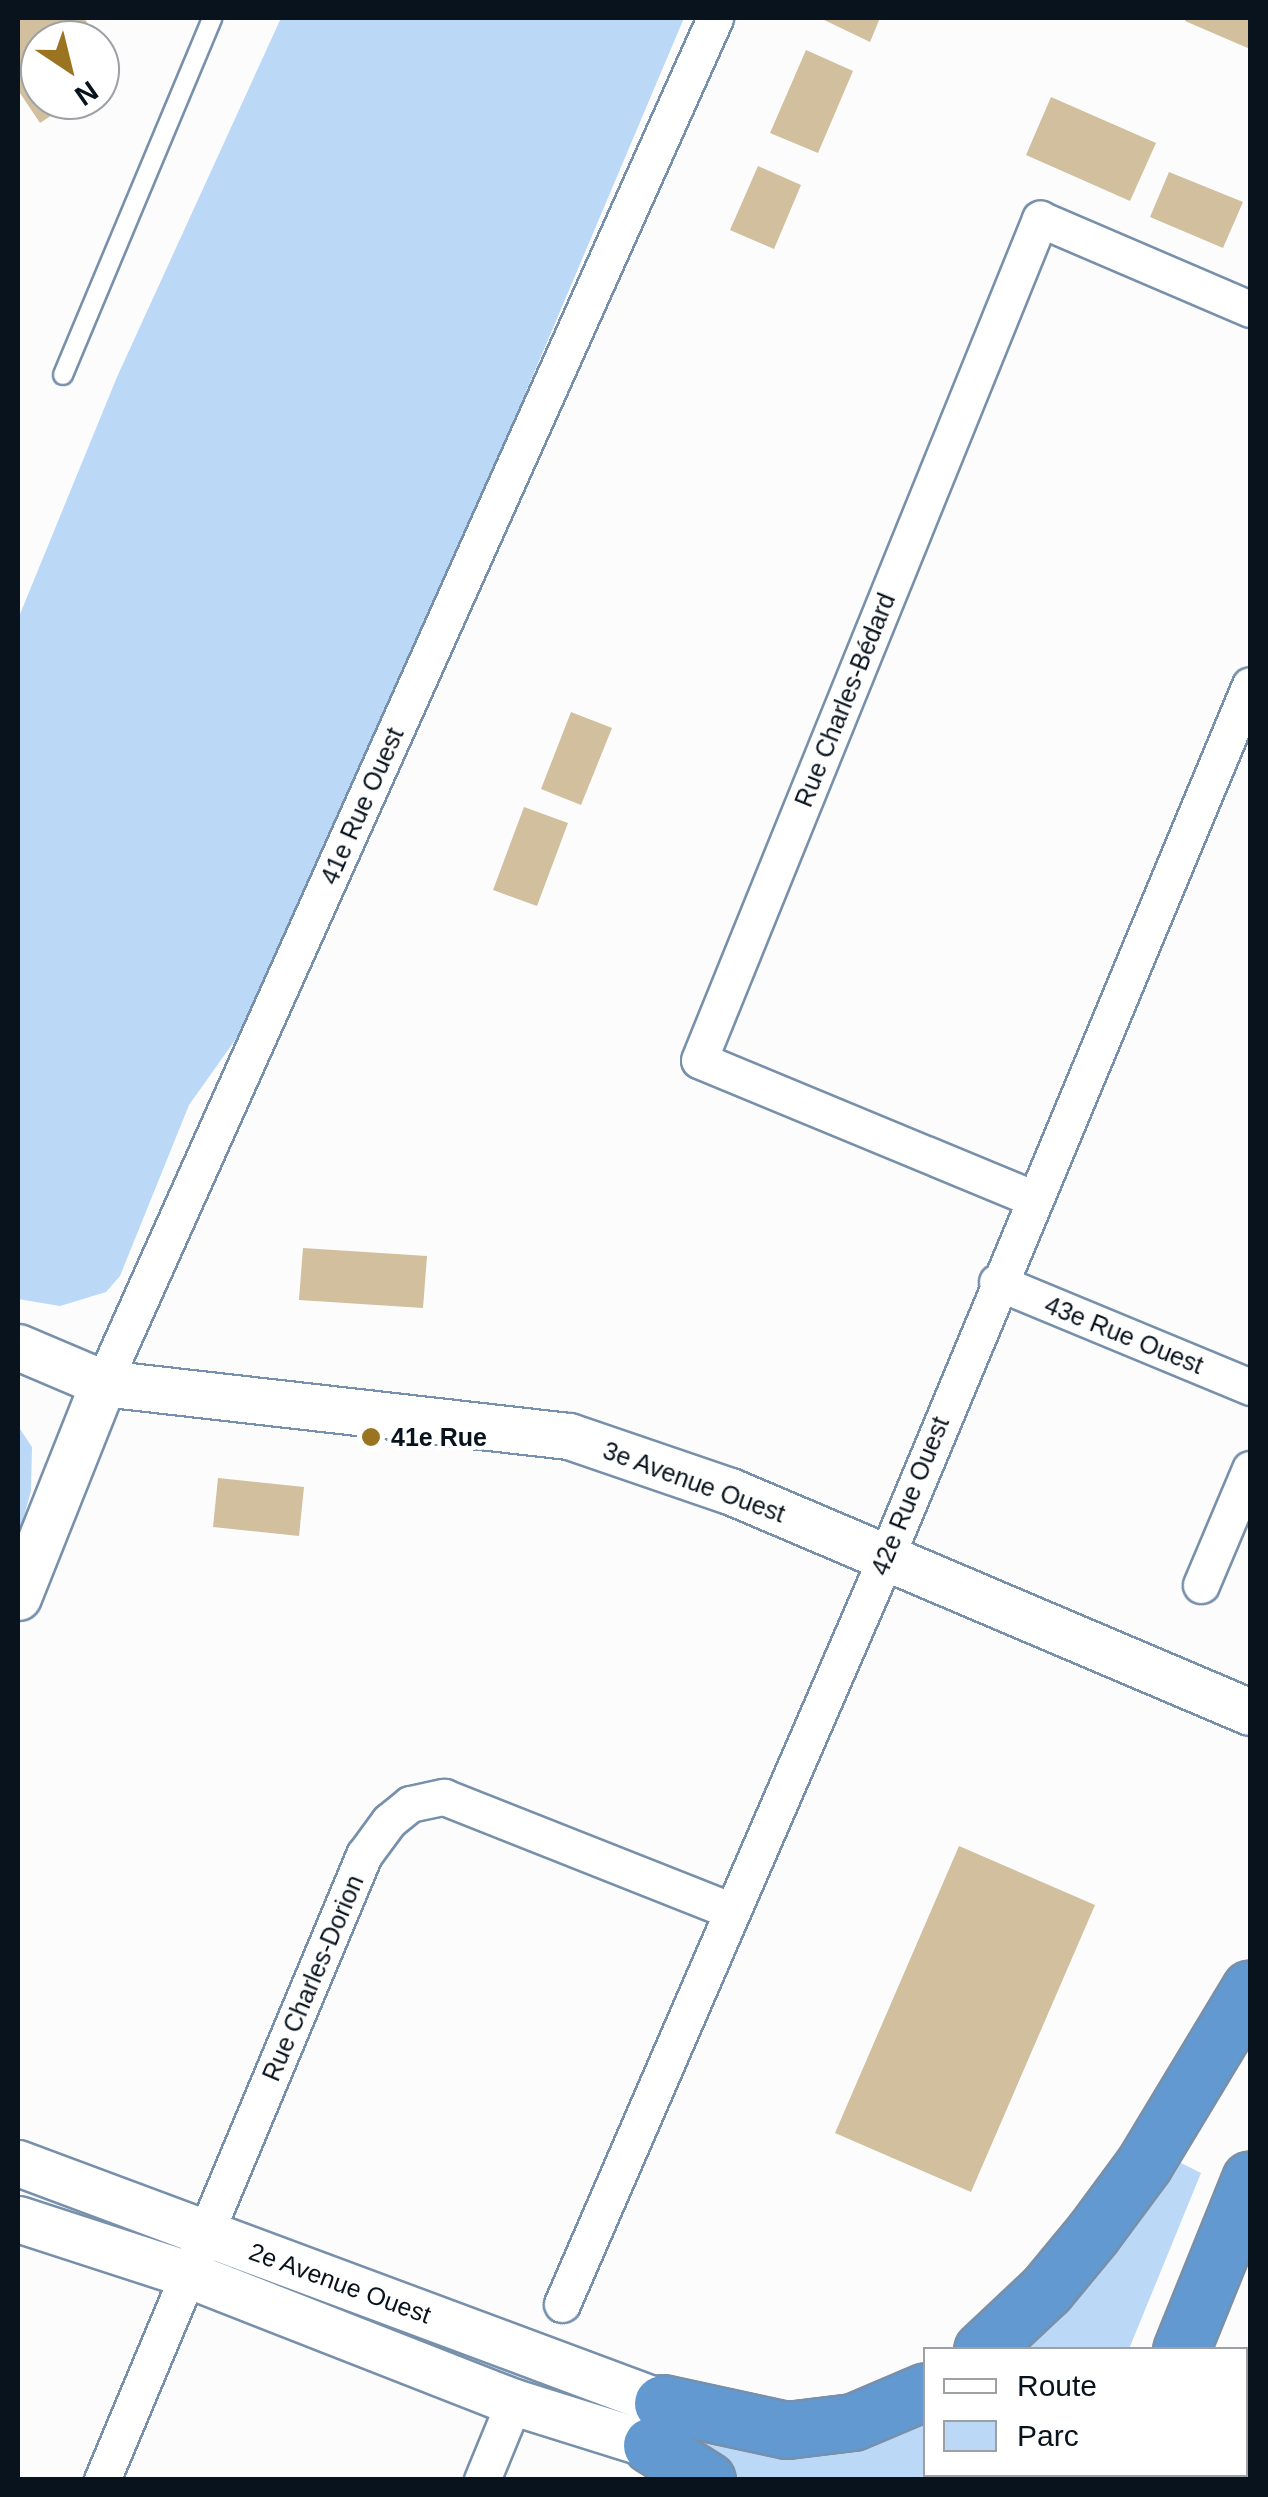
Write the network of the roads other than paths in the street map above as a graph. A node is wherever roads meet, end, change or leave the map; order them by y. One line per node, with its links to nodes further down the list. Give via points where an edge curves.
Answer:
1 (212, 18): 4 (lane)
2 (715, 18): 9 (street, 41e Rue Ouest)
3 (1250, 309): 6 (street, Rue Charles-Bédard, via 1040,219 699,1060)
4 (63, 375)
5 (1250, 684): 6 (street, 42e Rue Ouest)
6 (1032, 1198): 7 (street, 42e Rue Ouest)
7 (996, 1282): 10 (street, 43e Rue Ouest); 12 (street, 42e Rue Ouest)
8 (18, 1347): 9 (street, 3e Avenue Ouest)
9 (103, 1383): 12 (street, 3e Avenue Ouest, via 570,1436 730,1491); 14 (street, 41e Rue Ouest)
10 (1250, 1387)
11 (1250, 1469): 13 (street)
12 (884, 1562): 15 (street, 3e Avenue Ouest); 16 (street, 42e Rue Ouest)
13 (1202, 1585)
14 (18, 1598)
15 (1250, 1712)
16 (730, 1910): 21 (street, Rue Charles-Dorion, via 479,1806 444,1797 410,1804 364,1855); 22 (street, 42e Rue Ouest)
17 (1250, 1988): 23 (highway, via 1104,2219 1046,2290)
18 (18, 2163): 21 (street, 2e Avenue Ouest)
19 (1250, 2178): 24 (highway)
20 (18, 2219): 21 (street, 2e Avenue Ouest)
21 (197, 2254): 26 (street, 2e Avenue Ouest); 27 (street, 2e Avenue Ouest); 28 (street, Rue Charles-Dorion)
22 (562, 2304)
23 (985, 2347)
24 (1182, 2347)
25 (923, 2392): 27 (highway, via 854,2422 787,2430)
26 (514, 2402): 27 (street, 2e Avenue Ouest); 29 (street)
27 (657, 2424): 30 (highway)
28 (102, 2480)
29 (482, 2480)
30 (707, 2480)

